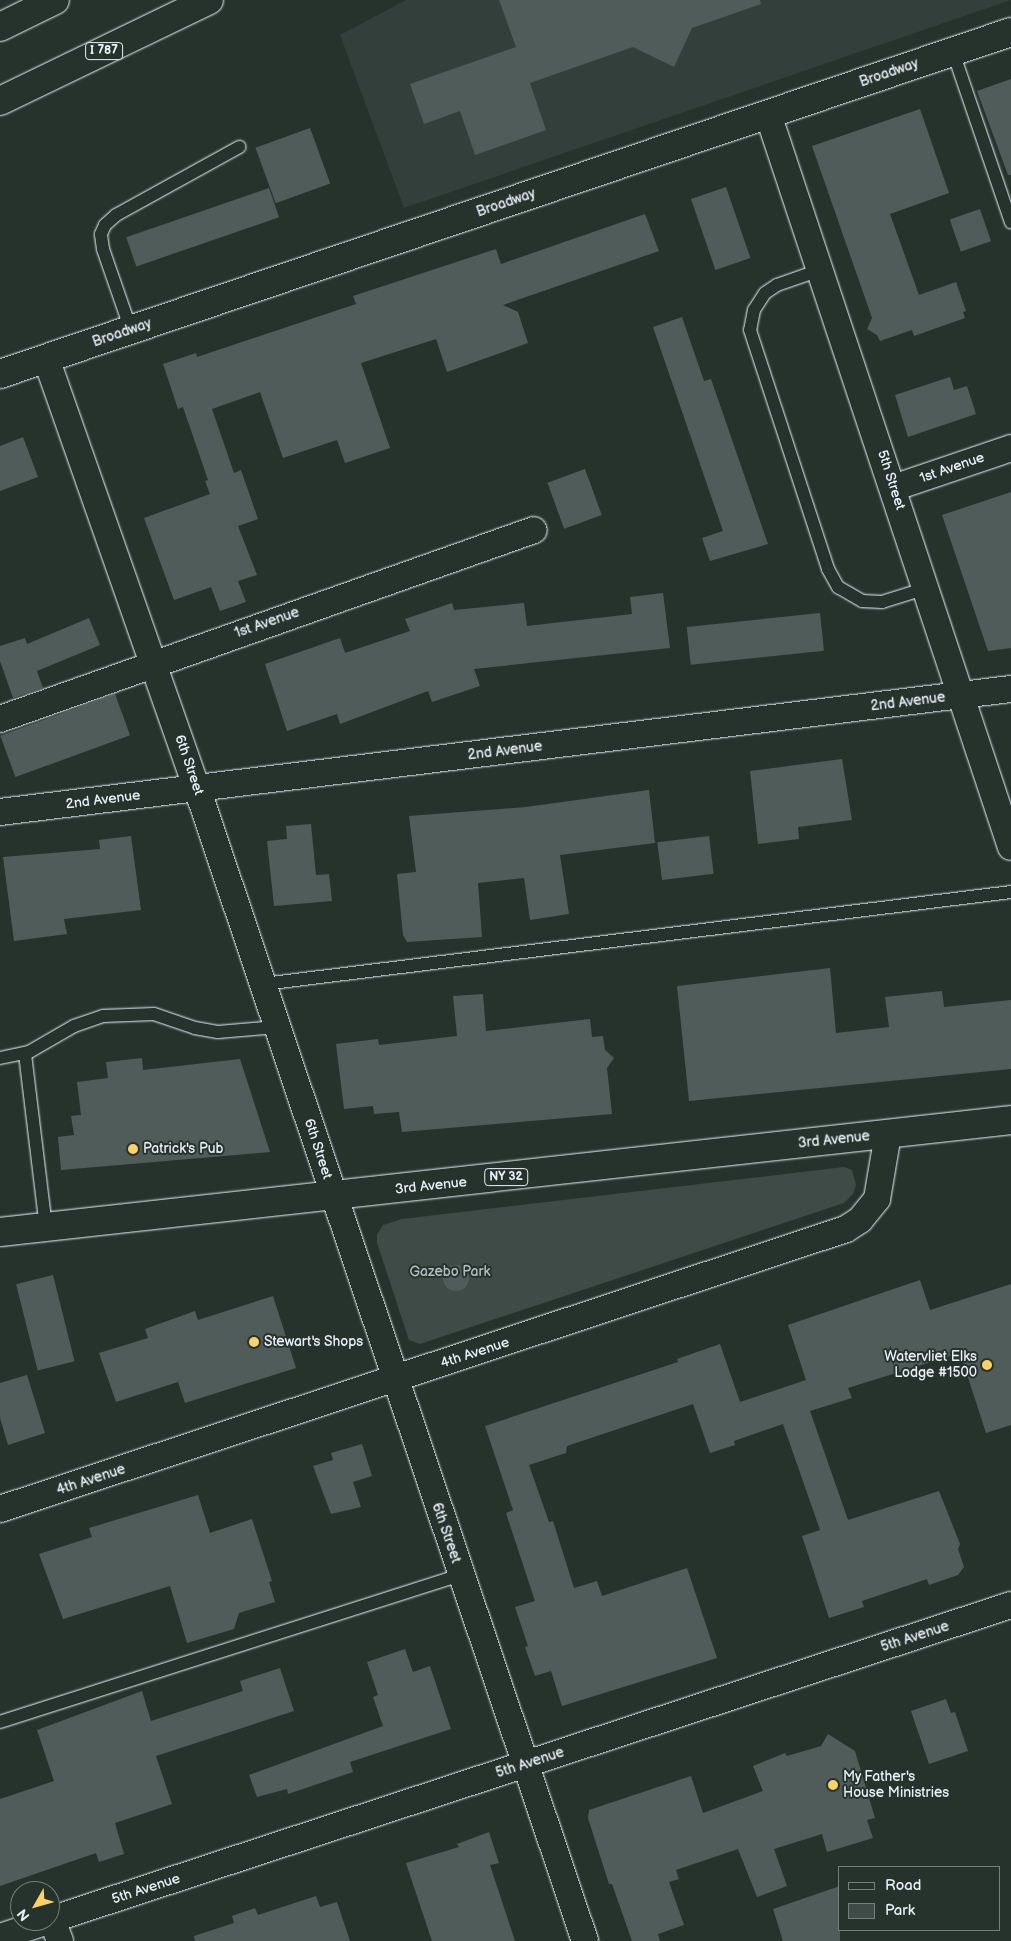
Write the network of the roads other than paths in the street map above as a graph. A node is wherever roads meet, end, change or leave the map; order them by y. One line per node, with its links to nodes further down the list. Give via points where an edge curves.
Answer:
1 (55, 0): 3 (main road)
2 (209, 0): 6 (main road, I 787)
3 (0, 27)
4 (1011, 32): 5 (main road, Broadway)
5 (953, 52): 7 (main road, Broadway); 9 (lane)
6 (0, 101)
7 (768, 114): 10 (street, 5th Street); 11 (main road, Broadway)
8 (239, 147): 11 (lane, via 116,214 105,225 101,244)
9 (1011, 222)
10 (820, 270): 15 (street, 5th Street); 17 (lane, via 765,293 754,310 750,330 822,551 834,582 849,596 862,601 882,602)
11 (131, 330): 12 (main road, Broadway)
12 (46, 358): 13 (main road, Broadway); 18 (street, 6th Street)
13 (0, 374)
14 (1011, 448): 15 (street, 1st Avenue)
15 (893, 488): 17 (street, 5th Street)
16 (534, 530): 18 (street, 1st Avenue)
17 (926, 588): 20 (street, 5th Street)
18 (153, 663): 21 (street, 1st Avenue); 22 (street, 6th Street)
19 (1011, 689): 20 (street, 2nd Avenue)
20 (962, 695): 22 (street, 2nd Avenue); 24 (street, 5th Street)
21 (0, 719)
22 (197, 788): 23 (street, 2nd Avenue); 26 (street, 6th Street)
23 (0, 812)
24 (1011, 848)
25 (1011, 892): 26 (lane)
26 (263, 984): 27 (street, 6th Street)
27 (277, 1027): 28 (lane, via 218,1032 154,1014 131,1013 83,1021); 32 (street, 6th Street)
28 (24, 1054): 29 (lane); 33 (lane)
29 (0, 1058)
30 (1011, 1120): 31 (main road, 3rd Avenue / NY 32)
31 (888, 1134): 32 (main road, 3rd Avenue / NY 32); 35 (street, 4th Avenue, via 876,1199 860,1220 846,1229)
32 (334, 1197): 33 (main road, 3rd Avenue / NY 32); 35 (street, 6th Street)
33 (46, 1227): 34 (main road, 3rd Avenue / NY 32)
34 (0, 1232)
35 (394, 1380): 36 (street, 4th Avenue); 37 (street, 6th Street)
36 (0, 1510)
37 (460, 1575): 39 (lane); 40 (street, 6th Street)
38 (1011, 1605): 40 (street, 5th Avenue)
39 (0, 1722)
40 (525, 1764): 41 (street, 5th Avenue); 44 (street, 6th Street)
41 (60, 1923)
42 (28, 1931): 43 (street, 5th Avenue)
43 (0, 1937)
44 (585, 1941)

